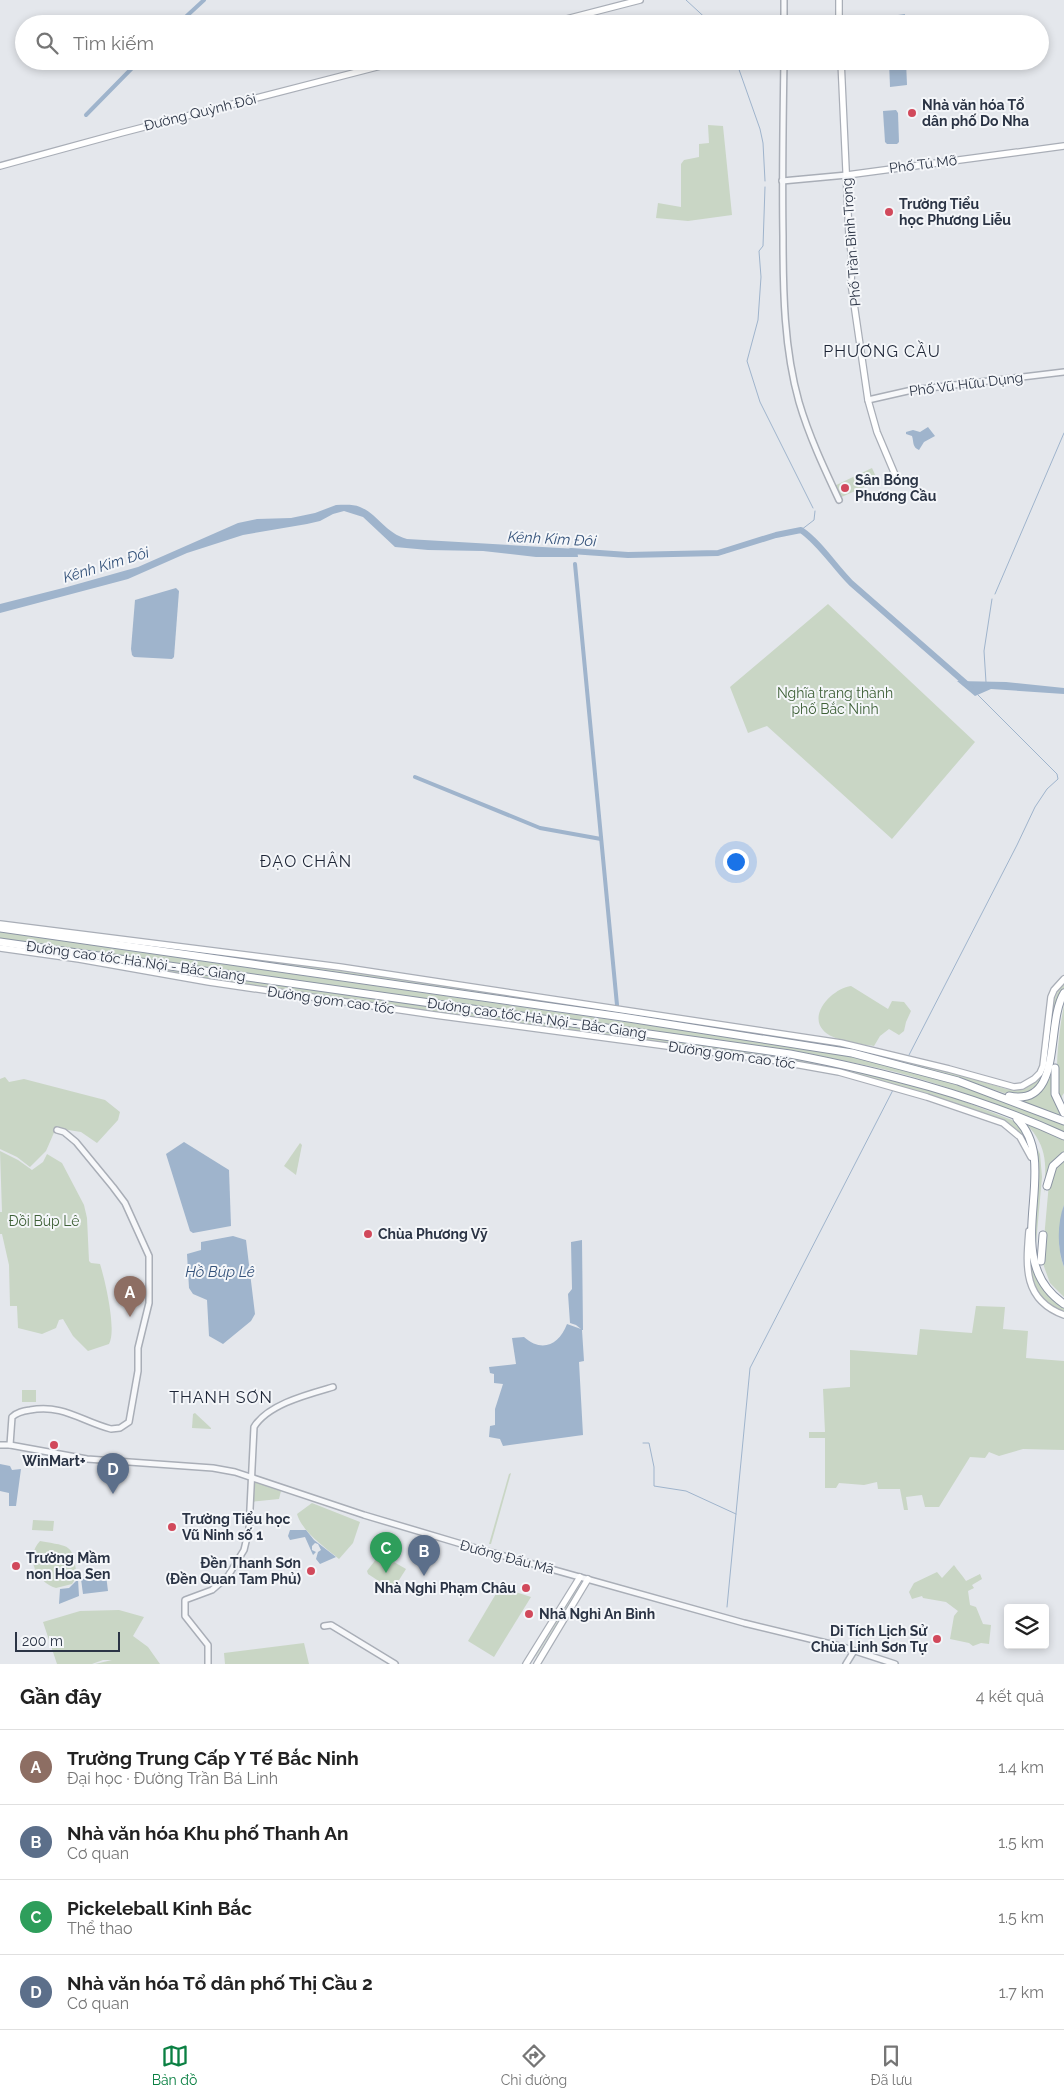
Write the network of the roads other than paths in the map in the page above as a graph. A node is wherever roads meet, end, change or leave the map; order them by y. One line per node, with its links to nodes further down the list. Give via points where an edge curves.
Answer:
1 (640, 0): 4 (main road)
2 (784, 0): 5 (street)
3 (839, 0): 6 (main road)
4 (582, 15)
5 (784, 15)
6 (839, 15)
7 (365, 70): 11 (main road, Đường Quỳnh Đôi)
8 (784, 70): 13 (street)
9 (841, 70): 12 (main road, Phố Trần Bình Trọng)
10 (1064, 146): 12 (main road, Phố Tú Mỡ)
11 (0, 166)
12 (847, 175): 13 (street, Phố Tú Mỡ); 15 (main road, Phố Trần Bình Trọng, via 851,283)
13 (782, 181): 17 (street, via 783,280 798,400)
14 (1064, 372): 15 (street, Phố Vũ Hữu Dụng, via 912,390)
15 (868, 400): 16 (main road, Phố Trần Bình Trọng, via 877,432)
16 (896, 476)
17 (839, 500)
18 (0, 924): 22 (main road, Đường gom cao tốc, via 349,968 841,1043 1014,1087 1030,1082 1040,1073 1045,1060 1051,997)
19 (0, 928): 25 (highway, Đường cao tốc Hà Nội - Bắc Giang, via 782,1041 852,1053)
20 (0, 942): 26 (highway, Đường cao tốc Hà Nội - Bắc Giang, via 781,1053 850,1066)
21 (0, 948): 38 (main road, Đường gom cao tốc, via 258,989 781,1062 849,1075 1003,1123 1015,1131 1032,1159 1026,1260 1028,1278 1043,1303)
22 (1064, 979)
23 (1064, 993): 25 (highway, via 1058,1008 1052,1068 1041,1088 1019,1097)
24 (1064, 1000): 27 (highway, via 1054,1090)
25 (958, 1081): 28 (highway, Đường cao tốc Hà Nội - Bắc Giang)
26 (935, 1088): 30 (highway, Đường cao tốc Hà Nội - Bắc Giang); 31 (highway, via 1014,1118 1030,1131)
27 (1064, 1113)
28 (1064, 1121)
29 (58, 1130): 40 (street, via 76,1142 125,1203 149,1256 150,1303 138,1348 138,1371 128,1422 120,1428 111,1429 57,1409 29,1410 12,1417)
30 (1064, 1136)
31 (1040, 1146)
32 (1064, 1156): 34 (highway, via 1052,1168)
33 (1044, 1168): 37 (highway, via 1037,1264 1045,1286)
34 (1046, 1194)
35 (1043, 1231): 36 (highway, via 1041,1258 1044,1274)
36 (1064, 1299)
37 (1064, 1304)
38 (1064, 1315)
39 (333, 1387): 42 (street, via 296,1398 258,1420 254,1427)
40 (10, 1444): 41 (street, Đường Đấu Mã); 42 (street, Đường Đấu Mã, via 87,1459 213,1468)
41 (0, 1445)
42 (252, 1476): 43 (street, Đường Đấu Mã, via 364,1515); 48 (street, via 249,1529 244,1550 228,1576 212,1590 185,1600 185,1616 208,1646)
43 (580, 1577): 44 (street, Đường Đấu Mã); 47 (main road)
44 (588, 1579): 46 (street, Đường Đấu Mã); 50 (main road)
45 (324, 1626): 49 (street, via 331,1625)
46 (854, 1651): 51 (street); 52 (street, Đường Đấu Mã)
47 (527, 1662): 50 (main road)
48 (208, 1664)
49 (394, 1664)
50 (537, 1664)
51 (846, 1664)
52 (896, 1664)

